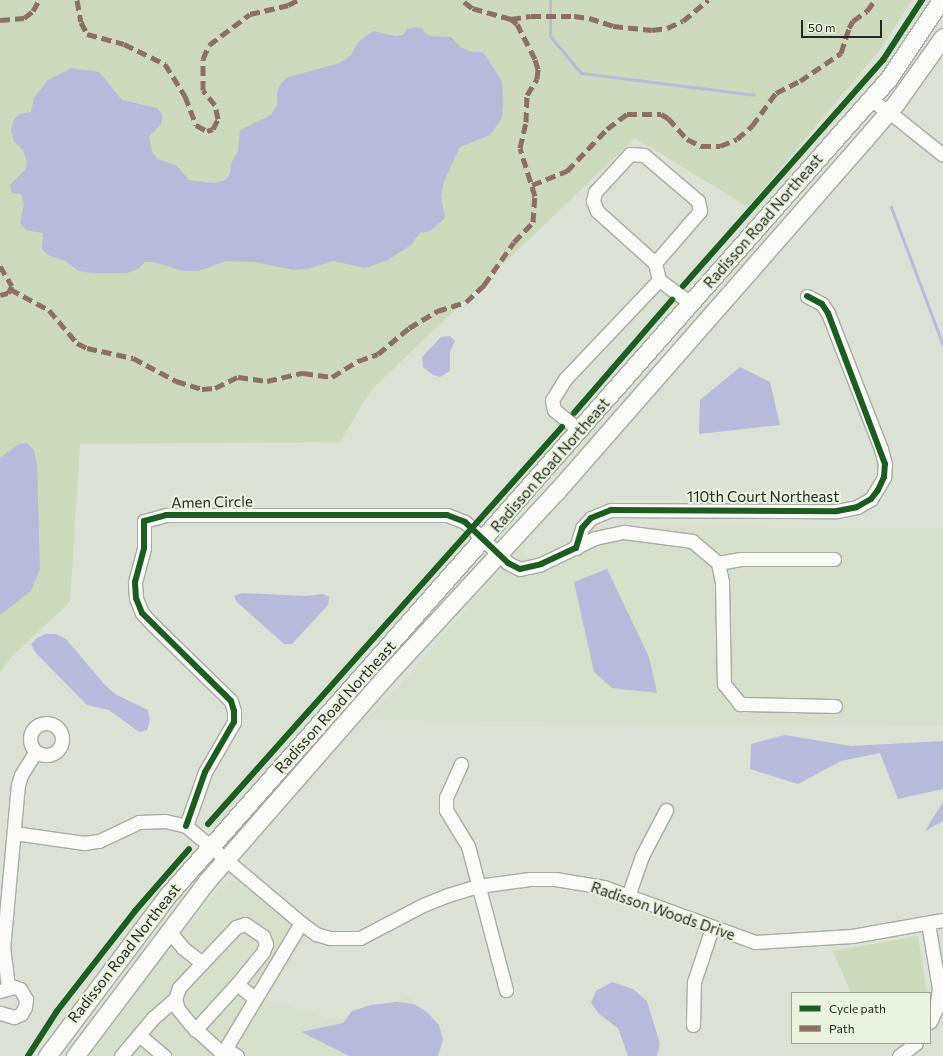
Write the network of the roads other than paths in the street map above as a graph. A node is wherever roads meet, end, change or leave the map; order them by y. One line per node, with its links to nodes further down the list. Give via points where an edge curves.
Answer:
1 (941, 0): 3 (main road, Radisson Road Northeast, via 926,26)
2 (943, 37): 4 (main road, Radisson Road Northeast)
3 (870, 100): 4 (street); 9 (main road, Radisson Road Northeast)
4 (888, 111): 5 (street); 13 (main road, Radisson Road Northeast, via 556,492)
5 (943, 155)
6 (655, 263): 6 (street, via 597,211 593,201 595,192 630,154 644,155 698,201 700,211); 7 (street)
7 (659, 280): 9 (street); 10 (street, via 565,379 552,400 554,410)
8 (807, 296): 12 (street, 110th Court Northeast, via 822,304 828,313 881,449 885,464 884,477 871,499 856,507 837,511 611,510 591,518 582,528)
9 (691, 303): 10 (main road, Radisson Road Northeast)
10 (579, 430): 11 (main road, Radisson Road Northeast)
11 (484, 540): 13 (street); 20 (street, Amen Circle, via 456,517 436,514 166,515 144,521 144,548 135,582 136,598 142,613 231,701 234,711 234,722 205,772); 22 (main road, Radisson Road Northeast)
12 (576, 548): 13 (street, via 528,568 514,566); 15 (street, via 595,538 624,532 692,541)
13 (498, 554): 23 (main road, Radisson Road Northeast, via 385,677)
14 (834, 559): 15 (street, via 741,559)
15 (718, 563): 16 (street, via 722,582 724,684 740,704)
16 (835, 706)
17 (36, 751): 21 (street, via 21,775 18,785)
18 (462, 764): 24 (street, via 446,797 446,810 468,846)
19 (666, 810): 25 (street, via 642,856)
20 (186, 826): 21 (street, via 165,821 139,822 99,842 84,844); 22 (street, Radisson Woods Drive)
21 (14, 833): 33 (street, via 3,949)
22 (210, 846): 23 (street, Radisson Woods Drive); 44 (main road, Radisson Road Northeast, via 154,913)
23 (226, 860): 27 (street, Radisson Woods Drive); 30 (main road, Radisson Road Northeast)
24 (478, 886): 25 (street, Radisson Woods Drive, via 530,879 555,880 604,887); 27 (street, Radisson Woods Drive, via 423,904 360,938 330,938 316,934); 34 (street)
25 (628, 896): 29 (street, Radisson Woods Drive)
26 (943, 920): 28 (street, Radisson Woods Drive)
27 (301, 923): 35 (street)
28 (928, 923): 29 (street, Radisson Woods Drive, via 852,936 788,942 755,942); 38 (street, via 939,988 936,1009)
29 (712, 928): 39 (street, via 694,982)
30 (168, 930): 31 (street, via 183,948); 45 (main road, Radisson Road Northeast)
31 (202, 963): 32 (street, via 236,927 245,924 263,936 266,944 263,952); 36 (street, via 179,988)
32 (236, 984): 35 (street); 40 (street)
33 (4, 989): 37 (street, via 14,987 24,993 25,1007 14,1017)
34 (506, 990)
35 (254, 998): 43 (street)
36 (176, 999): 40 (street, via 178,1009); 41 (street)
37 (0, 1013)
38 (931, 1020)
39 (693, 1025)
40 (196, 1030): 43 (street)
41 (139, 1035): 46 (street); 47 (street)
42 (915, 1044): 49 (street)
43 (223, 1053): 48 (street)
44 (47, 1056)
45 (75, 1056)
46 (121, 1056)
47 (164, 1056)
48 (237, 1056)
49 (899, 1056)

